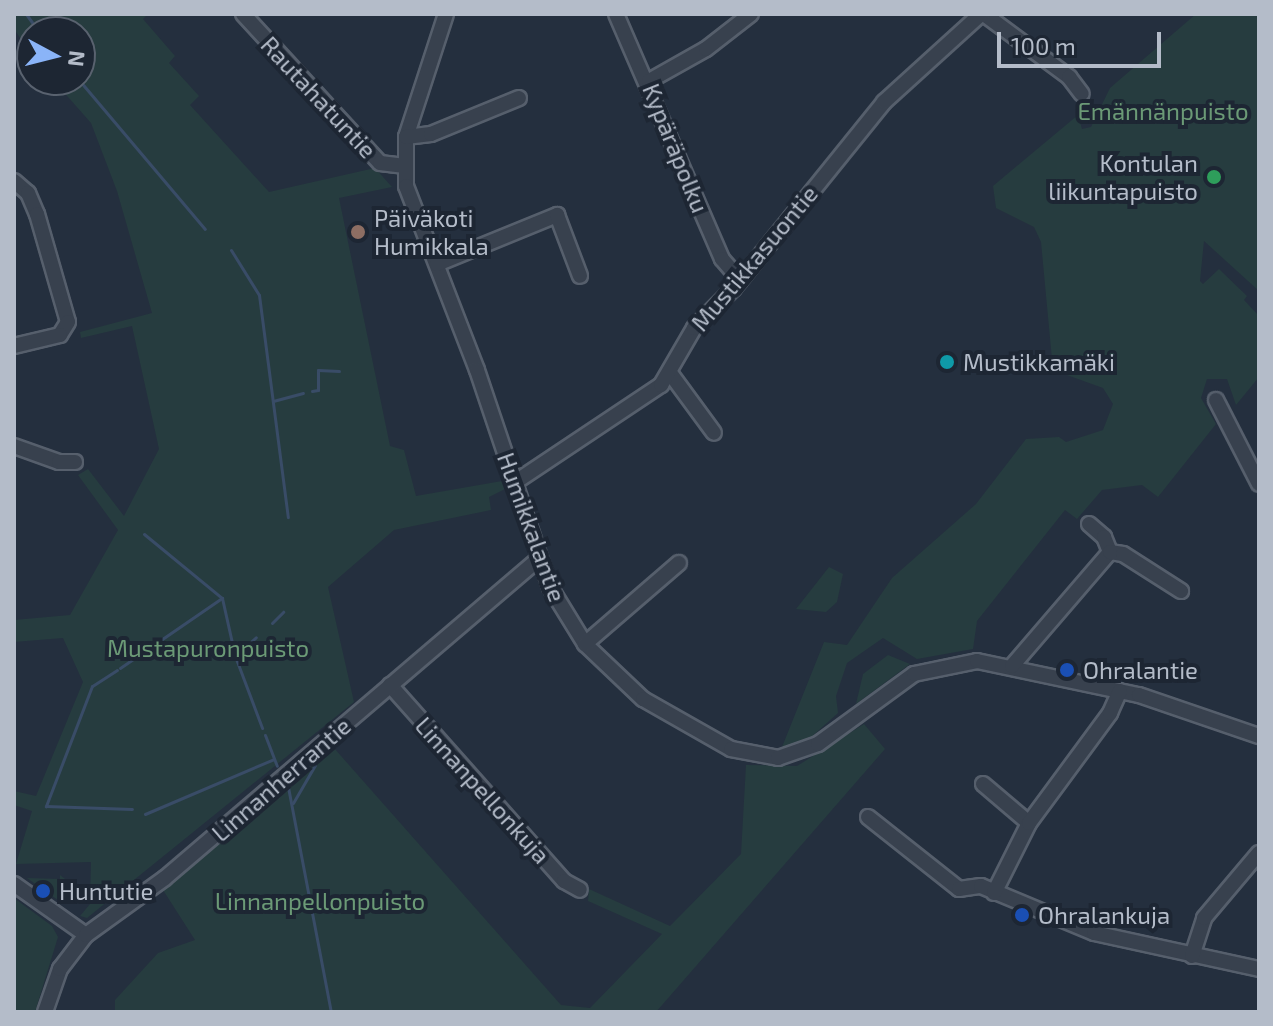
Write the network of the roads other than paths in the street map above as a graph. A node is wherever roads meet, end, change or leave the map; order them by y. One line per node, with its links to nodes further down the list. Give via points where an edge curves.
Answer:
1 (243, 14): 10 (street, Rautahatuntie, via 379,163)
2 (446, 14): 9 (street, Humikkalantie)
3 (616, 14): 6 (street, Kypäräpolku)
4 (751, 14): 6 (street, via 706,49)
5 (983, 14): 7 (street, via 1069,77); 14 (street, Mustikkasuontie, via 884,102)
6 (649, 81): 14 (street, Kypäräpolku, via 722,259)
7 (1082, 94)
8 (519, 98): 9 (street, via 431,134)
9 (406, 137): 10 (street, Humikkalantie)
10 (403, 166): 12 (street, Humikkalantie, via 409,197)
11 (14, 181): 15 (street, via 28,193 37,214 68,322 60,335)
12 (437, 264): 13 (street, via 557,215); 21 (street, Humikkalantie)
13 (580, 276)
14 (740, 280): 16 (street, Mustikkasuontie, via 688,337)
15 (14, 346)
16 (670, 373): 18 (street); 21 (street, Mustikkasuontie, via 652,391)
17 (1216, 400): 22 (street)
18 (714, 433)
19 (14, 446): 20 (street, via 59,462)
20 (75, 462)
21 (514, 483): 25 (street, Humikkalantie)
22 (1259, 484)
23 (1089, 524): 24 (street, via 1104,537)
24 (1110, 552): 27 (street, via 1123,554); 29 (street)
25 (538, 559): 28 (street, Humikkalantie); 30 (street, Linnanherrantie)
26 (679, 563): 28 (street)
27 (1181, 591)
28 (585, 644): 29 (street, Humikkalantie, via 665,715 744,754 778,758 803,752 901,681 936,666 968,661)
29 (1012, 666): 31 (street, Humikkalantie)
30 (390, 685): 38 (street, Linnanpellonkuja, via 564,881); 40 (street, Linnanherrantie, via 165,878)
31 (1120, 691): 32 (street, Humikkalantie); 35 (street, via 1110,713)
32 (1259, 736)
33 (983, 784): 35 (street)
34 (868, 817): 39 (street, via 954,886 981,886)
35 (1029, 823): 39 (street)
36 (1259, 853): 41 (street, via 1204,918)
37 (14, 884): 40 (street)
38 (580, 890)
39 (994, 893): 41 (street, via 1066,924)
40 (86, 935): 43 (street, Linnanherrantie, via 60,969)
41 (1192, 956): 42 (street)
42 (1259, 969)
43 (45, 1012)

